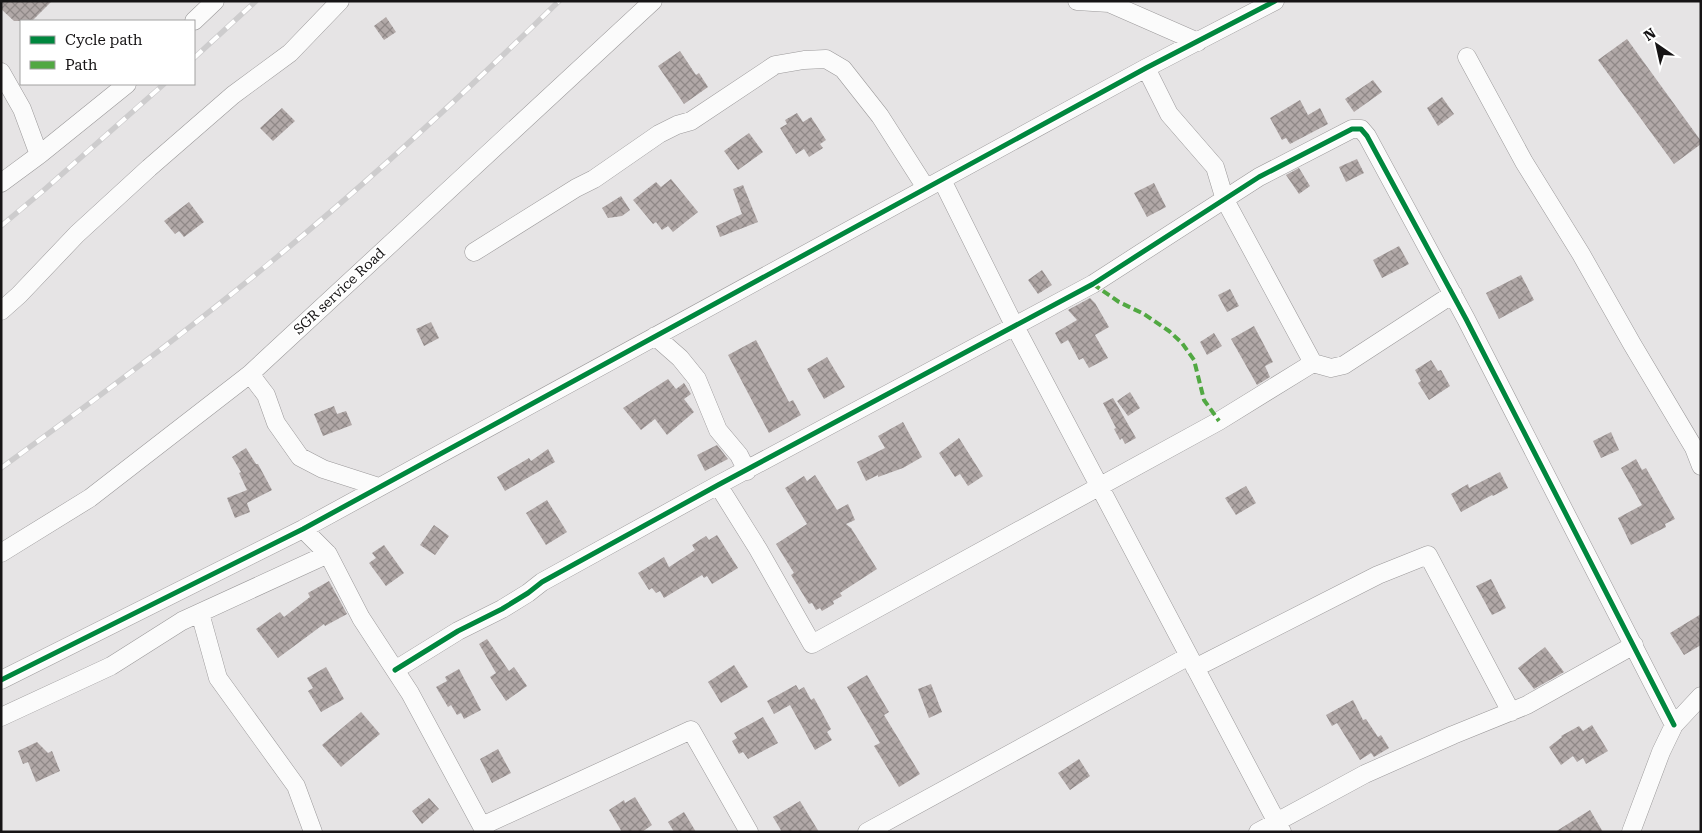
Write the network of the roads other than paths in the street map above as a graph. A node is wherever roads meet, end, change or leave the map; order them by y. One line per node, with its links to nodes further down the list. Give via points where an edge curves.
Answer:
1 (214, 1): 6 (street)
2 (340, 1): 19 (street, via 290,53 233,95 149,168)
3 (653, 1): 23 (street, SGR service Road)
4 (1077, 1): 7 (street, via 1109,4)
5 (1275, 1): 7 (street)
6 (195, 20)
7 (1198, 42): 9 (street)
8 (1467, 57): 24 (street, via 1524,162 1582,254 1694,448)
9 (1146, 68): 13 (street); 16 (street, via 1169,114 1215,167)
10 (1, 72): 12 (street, via 22,109)
11 (126, 85): 12 (street)
12 (39, 155): 14 (street)
13 (942, 180): 15 (street); 20 (street)
14 (1, 182)
15 (926, 188): 17 (street, via 880,116 843,69 826,60 804,60 775,65 691,121 659,134 594,179); 21 (street)
16 (1225, 200): 18 (street, via 1259,177 1352,128 1361,129); 20 (street, via 1093,284); 22 (street)
17 (474, 252)
18 (1453, 294): 22 (street, via 1344,365 1330,368); 33 (street)
19 (1, 310)
20 (1015, 326): 25 (street); 27 (street)
21 (655, 336): 25 (street, via 680,358 697,380 718,430 739,455); 28 (street)
22 (1313, 363): 27 (street, via 1219,421)
23 (250, 374): 28 (street, via 266,395 276,423 300,457 323,469); 30 (street, SGR service Road, via 90,498)
24 (1701, 466)
25 (747, 471): 26 (street)
26 (718, 485): 27 (street, via 812,644); 35 (street, via 542,582 502,609 458,631)
27 (1099, 486): 34 (street)
28 (379, 487): 29 (street)
29 (303, 529): 31 (street); 36 (street)
30 (1, 553)
31 (328, 554): 32 (street); 35 (street, via 361,618)
32 (200, 613): 39 (street, via 111,666); 43 (street, via 218,678 296,786)
33 (1634, 645): 38 (street); 40 (street)
34 (1192, 662): 38 (street, via 1428,555); 41 (street); 45 (street)
35 (395, 670): 42 (street)
36 (1, 680)
37 (1699, 699): 40 (street)
38 (1511, 712): 41 (street, via 1366,774)
39 (1, 717)
40 (1674, 725): 47 (street)
41 (1279, 826): 46 (street)
42 (484, 829): 44 (street, via 691,730)
43 (313, 832)
44 (749, 832)
45 (867, 832)
46 (1258, 832)
47 (1631, 832)

